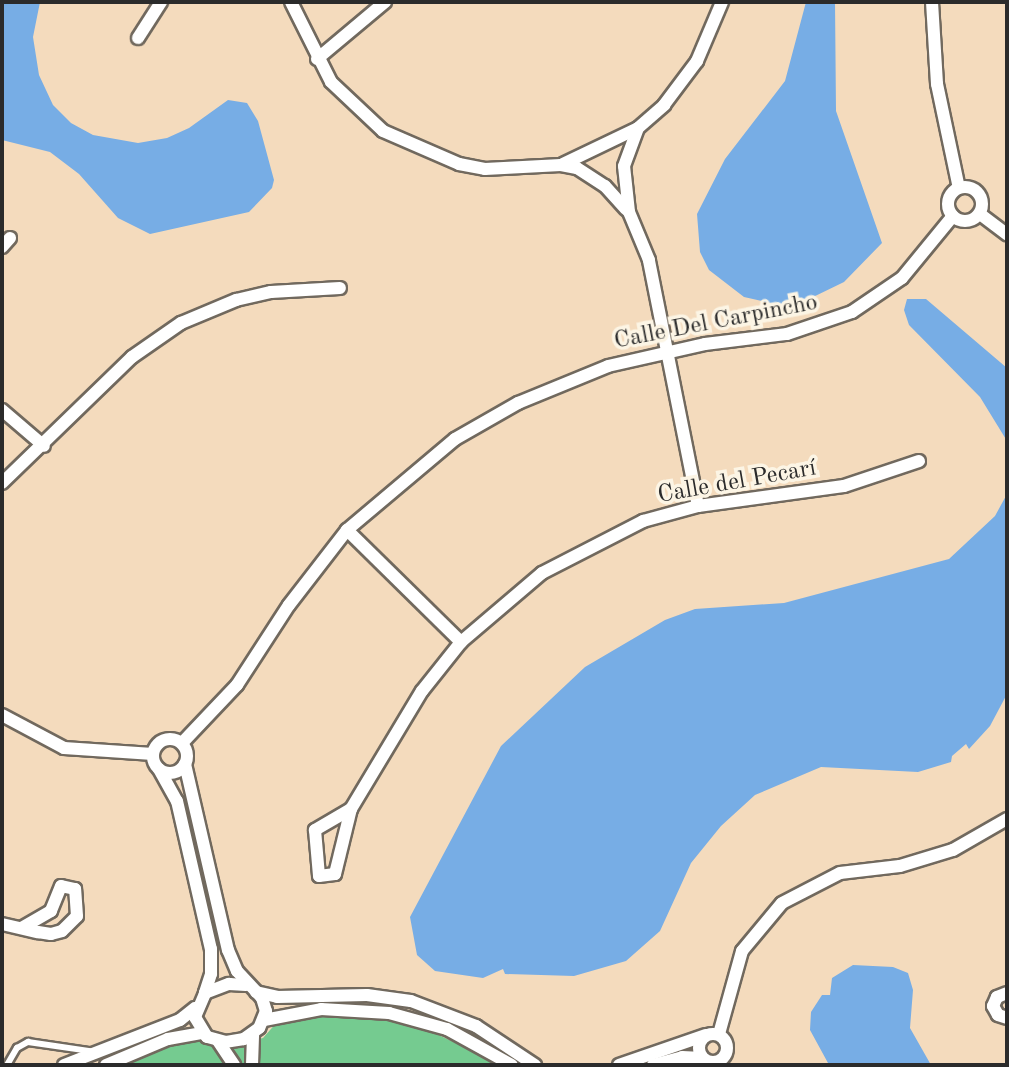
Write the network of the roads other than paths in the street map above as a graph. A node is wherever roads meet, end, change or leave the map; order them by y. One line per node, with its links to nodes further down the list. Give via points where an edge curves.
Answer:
1 (162, 2): 6 (street)
2 (291, 2): 7 (street)
3 (385, 2): 7 (street)
4 (722, 2): 8 (street, via 697,61 664,105)
5 (932, 2): 10 (street, via 937,84)
6 (138, 38)
7 (317, 59): 9 (street, via 365,118 406,145 485,169)
8 (638, 128): 9 (street); 11 (street, via 624,166)
9 (561, 165): 11 (street, via 589,174)
10 (959, 188): 12 (street, via 979,193 983,203); 13 (street, via 948,201)
11 (629, 212): 16 (street, via 649,260)
12 (980, 214): 13 (street, via 967,221); 14 (street)
13 (953, 216): 16 (street, Calle Del Carpincho, via 902,278 852,312 787,334)
14 (1007, 234)
15 (340, 288): 18 (street, via 271,292 236,300 181,323 132,357)
16 (666, 351): 21 (street); 22 (street, Calle Del Carpincho, via 566,380 485,421 417,468)
17 (2, 410): 18 (street)
18 (44, 446): 20 (street)
19 (919, 461): 21 (street, Calle del Pecarí, via 817,491)
20 (2, 483)
21 (698, 506): 23 (street, Calle del Pecarí, via 612,533 542,573)
22 (347, 530): 23 (street); 25 (street, Calle Del Carpincho, via 289,605 237,685)
23 (461, 642): 29 (street, Calle del Pecarí, via 396,730)
24 (2, 716): 26 (street, via 64,748)
25 (182, 743): 26 (street, via 162,741); 27 (street)
26 (153, 754): 28 (street)
27 (185, 764): 28 (street, via 173,773); 33 (street, via 228,950)
28 (159, 769): 34 (street, via 177,801 211,948)
29 (351, 809): 29 (street, Calle del Pecarí, via 315,830 319,876 335,874)
30 (1007, 819): 41 (street, via 953,850 900,866 840,873 782,903 743,951)
31 (2, 923): 32 (street)
32 (22, 928): 32 (street, via 51,934 62,931 77,916 75,889 61,886 51,911)
33 (251, 989): 34 (street, via 229,984); 38 (street, via 265,1004); 53 (street, via 299,997 367,995 411,1001 477,1026)
34 (205, 993): 36 (street)
35 (1007, 993): 37 (street, via 997,997 993,1006 998,1015)
36 (195, 1008): 39 (street); 43 (street, via 180,1020)
37 (1007, 1018)
38 (264, 1020): 40 (street); 52 (street, via 307,1010 389,1013 447,1029)
39 (202, 1033): 42 (street); 45 (street, via 168,1039)
40 (253, 1034): 42 (street, via 236,1042); 51 (street)
41 (712, 1035): 44 (street, via 699,1045); 46 (street, via 727,1048); 54 (street)
42 (218, 1041): 50 (street)
43 (99, 1051): 47 (lane, via 28,1042 17,1048); 48 (street)
44 (702, 1058): 46 (street); 55 (street, via 682,1057)
45 (116, 1062): 49 (street)
46 (723, 1062)
47 (7, 1065)
48 (64, 1065)
49 (106, 1065)
50 (234, 1065)
51 (252, 1065)
52 (512, 1065)
53 (535, 1065)
54 (619, 1065)
55 (653, 1065)

